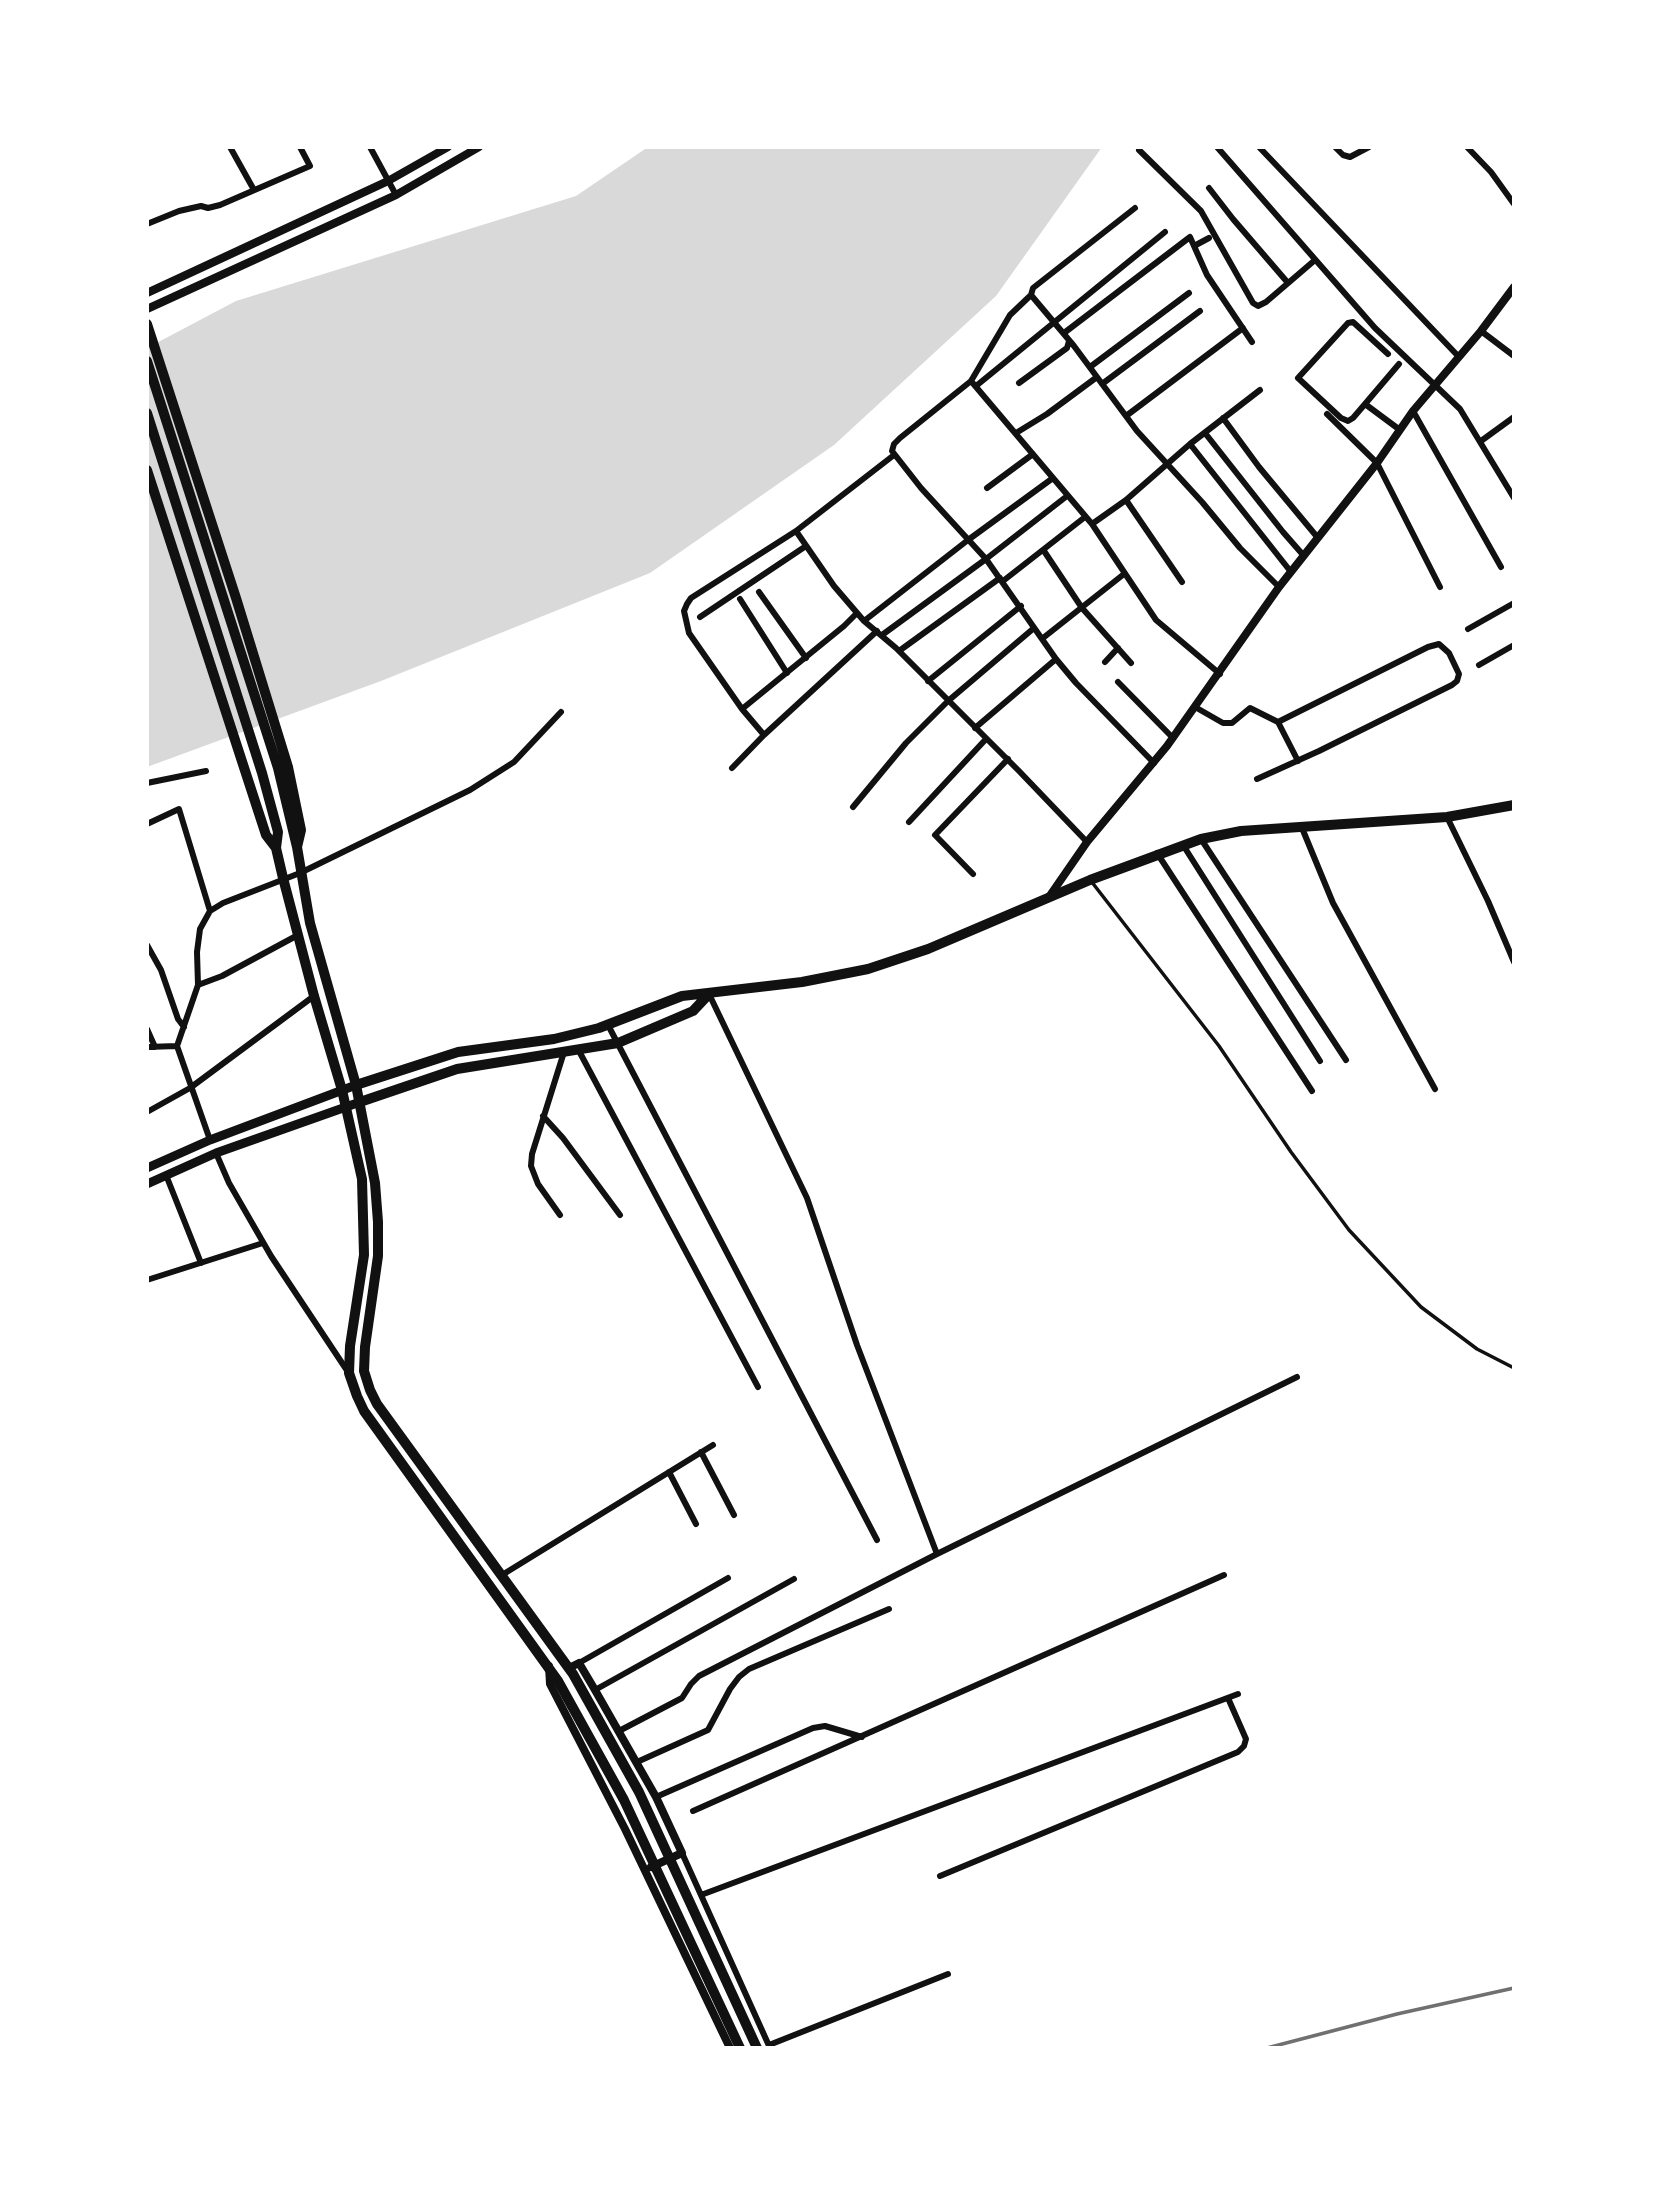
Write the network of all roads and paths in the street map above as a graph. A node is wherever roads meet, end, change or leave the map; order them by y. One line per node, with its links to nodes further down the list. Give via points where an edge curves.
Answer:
1 (230, 147): 14 (street)
2 (300, 147): 14 (street, via 310,166)
3 (370, 147): 12 (street)
4 (448, 147): 12 (street)
5 (479, 147): 15 (street)
6 (1217, 147): 22 (street)
7 (1259, 147): 41 (street)
8 (1335, 147): 9 (street, via 1350,158)
9 (1369, 147)
10 (1467, 147): 16 (street)
11 (1139, 150): 24 (street, via 1201,211 1253,303 1261,305)
12 (388, 181): 15 (street); 27 (street)
13 (1209, 188): 24 (street)
14 (254, 190): 18 (street, via 220,205 179,211)
15 (396, 195): 30 (street)
16 (1514, 204)
17 (1135, 208): 29 (street, via 1033,288)
18 (147, 224)
19 (1165, 232): 23 (street)
20 (1209, 238): 21 (street)
21 (1194, 246): 25 (street, via 1191,237); 34 (street, via 1207,275)
22 (1315, 260): 24 (street); 49 (street, via 1375,328)
23 (1118, 272): 25 (street); 32 (street)
24 (1288, 283)
25 (1128, 286): 36 (street)
26 (1514, 287): 35 (street)
27 (147, 293)
28 (1189, 293): 44 (street)
29 (1031, 295): 32 (street); 46 (street, via 1010,315)
30 (147, 309)
31 (1200, 311): 48 (street)
32 (1053, 322): 36 (street); 46 (street)
33 (147, 324): 125 (highway, via 236,598)
34 (1243, 328): 38 (street); 55 (street)
35 (1481, 331): 40 (street); 41 (street)
36 (1064, 333): 37 (street)
37 (1069, 341): 44 (street); 47 (street, via 1067,348)
38 (1252, 342)
39 (1388, 354): 51 (street, via 1353,322 1348,323 1298,377 1348,421)
40 (1514, 356)
41 (1459, 357): 49 (street)
42 (147, 361): 125 (highway)
43 (1399, 364): 51 (street)
44 (1090, 367): 45 (street)
45 (1097, 377): 48 (street); 59 (street)
46 (974, 383): 59 (street); 64 (street, via 900,438 894,444)
47 (1019, 383)
48 (1102, 384): 55 (street)
49 (1436, 385): 52 (street); 61 (street, via 1460,409)
50 (1260, 390): 57 (street)
51 (1365, 404): 58 (street)
52 (1413, 411): 58 (street); 82 (street)
53 (147, 413): 139 (highway, via 262,773 278,832)
54 (1326, 414): 65 (street)
55 (1126, 416): 66 (street)
56 (1514, 417): 61 (street)
57 (1223, 418): 60 (street); 76 (street)
58 (1400, 430): 65 (street)
59 (1016, 433): 63 (street)
60 (1205, 433): 62 (street); 80 (street)
61 (1481, 441): 71 (street)
62 (1190, 444): 66 (street); 83 (street)
63 (1033, 454): 68 (street); 69 (street)
64 (894, 455): 75 (street); 77 (street)
65 (1377, 463): 76 (street); 88 (street)
66 (1167, 465): 72 (street); 87 (street)
67 (147, 470): 139 (highway, via 266,835)
68 (1053, 478): 70 (street); 77 (street)
69 (987, 488)
70 (1067, 496): 73 (street); 81 (street)
71 (1514, 498)
72 (1126, 500): 74 (street); 86 (street)
73 (1085, 517): 74 (street); 79 (street)
74 (1093, 524): 84 (street)
75 (796, 530): 78 (street); 115 (street, via 691,598 684,611 689,633)
76 (1318, 538): 80 (street)
77 (968, 540): 81 (street); 96 (street)
78 (806, 546): 94 (street); 95 (street)
79 (1044, 551): 85 (street); 93 (street)
80 (1304, 556): 83 (street)
81 (986, 559): 85 (street); 99 (street)
82 (1501, 567)
83 (1291, 572): 87 (street)
84 (1124, 574): 93 (street); 110 (street, via 1156,620)
85 (1002, 580): 92 (street); 103 (street)
86 (1182, 582)
87 (1279, 587): 110 (street)
88 (1440, 587)
89 (759, 592): 104 (street)
90 (740, 600): 109 (street)
91 (1514, 603): 98 (street)
92 (1021, 606): 97 (street); 111 (street)
93 (1082, 608): 100 (street); 102 (street)
94 (858, 613): 96 (street); 104 (street)
95 (700, 617)
96 (864, 621): 99 (street)
97 (1034, 628): 100 (street); 113 (street)
98 (1468, 629)
99 (879, 633): 103 (street); 119 (street)
100 (1043, 638): 105 (street)
101 (1514, 645): 108 (street)
102 (1118, 648): 106 (street); 107 (street)
103 (899, 652): 111 (street)
104 (806, 658): 109 (street)
105 (1056, 659): 118 (street); 124 (street)
106 (1105, 662)
107 (1131, 663)
108 (1479, 665)
109 (787, 673): 115 (street)
110 (1220, 674): 114 (street)
111 (928, 681): 113 (street)
112 (1118, 682): 120 (street)
113 (948, 701): 118 (street); 131 (street)
114 (1195, 707): 117 (street, via 1223,723 1233,723 1250,708); 120 (street)
115 (742, 709): 119 (street)
116 (561, 712): 141 (street, via 514,762 470,790)
117 (1278, 722): 123 (street); 123 (street, via 1428,648 1438,644 1449,653 1459,674 1452,685)
118 (975, 728): 121 (street)
119 (764, 735): 126 (street)
120 (1173, 738): 124 (street)
121 (986, 739): 122 (street); 133 (street)
122 (1008, 760): 137 (street); 142 (street, via 935,835)
123 (1298, 761): 128 (street)
124 (1154, 763): 137 (street)
125 (283, 767): 141 (highway)
126 (732, 768)
127 (206, 771): 129 (street)
128 (1257, 779)
129 (147, 783)
130 (1514, 805): 132 (main road)
131 (853, 807)
132 (1447, 817): 135 (main road); 149 (street)
133 (909, 821)
134 (147, 824): 146 (street, via 179,809)
135 (1302, 828): 136 (main road, via 1241,831); 166 (street, via 1333,903)
136 (1201, 839): 138 (main road); 162 (street)
137 (1087, 842): 145 (street)
138 (1183, 845): 140 (main road); 163 (street)
139 (276, 848): 143 (highway)
140 (1157, 853): 144 (main road); 168 (street)
141 (300, 873): 143 (street); 164 (highway)
142 (973, 874)
143 (283, 878): 146 (street); 147 (highway)
144 (1090, 880): 145 (main road); 183 (lane, via 1219,1046 1349,1230 1421,1307 1477,1349)
145 (1047, 900): 151 (main road, via 868,969)
146 (210, 911): 150 (street, via 200,929)
147 (298, 935): 150 (street); 152 (highway)
148 (147, 945): 154 (street)
149 (1514, 962)
150 (198, 985): 154 (street)
151 (709, 994): 153 (main road, via 682,996); 156 (main road, via 693,1011); 193 (street, via 807,1198)
152 (314, 996): 165 (street); 167 (highway)
153 (608, 1025): 156 (street); 164 (main road, via 554,1039 458,1052)
154 (184, 1027): 157 (street)
155 (147, 1029): 159 (street)
156 (618, 1043): 160 (main road); 192 (street)
157 (177, 1046): 159 (street); 165 (street)
158 (147, 1047): 159 (street)
159 (155, 1047)
160 (579, 1051): 161 (main road); 186 (street)
161 (564, 1052): 169 (main road, via 457,1069); 172 (street)
162 (1346, 1060)
163 (1320, 1061)
164 (356, 1085): 167 (main road); 169 (highway)
165 (190, 1088): 171 (street); 173 (street)
166 (1435, 1089)
167 (342, 1090): 170 (highway); 173 (main road)
168 (1312, 1091)
169 (360, 1102): 170 (main road); 194 (highway, via 378,1223 364,1371 377,1404)
170 (346, 1106): 174 (main road); 184 (highway, via 362,1179 364,1223)
171 (147, 1112)
172 (544, 1116): 178 (street, via 531,1166); 179 (street)
173 (210, 1140): 175 (main road)
174 (216, 1153): 176 (main road); 180 (street)
175 (147, 1168)
176 (166, 1175): 177 (main road); 181 (street)
177 (147, 1184)
178 (559, 1215)
179 (620, 1215)
180 (263, 1242): 181 (street); 184 (street)
181 (201, 1263): 182 (street)
182 (147, 1280)
183 (1514, 1368)
184 (349, 1373): 199 (highway, via 364,1411)
185 (1297, 1377): 193 (street)
186 (758, 1387)
187 (713, 1445): 188 (street)
188 (701, 1452): 189 (street); 190 (street)
189 (669, 1472): 191 (street); 194 (street)
190 (734, 1515)
191 (696, 1524)
192 (877, 1540)
193 (937, 1554): 204 (street, via 699,1676 682,1698)
194 (502, 1575): 200 (highway)
195 (1224, 1575): 205 (street)
196 (728, 1577): 200 (street)
197 (794, 1580): 201 (street)
198 (889, 1609): 206 (street, via 749,1669 738,1677 708,1730)
199 (549, 1666): 210 (street, via 550,1684); 216 (highway, via 624,1800)
200 (574, 1668): 201 (street); 217 (highway, via 639,1792)
201 (595, 1690): 204 (street)
202 (1238, 1694): 203 (street)
203 (1228, 1698): 211 (street, via 1246,1740 1238,1752); 212 (street)
204 (619, 1731): 206 (street)
205 (862, 1737): 207 (street, via 825,1726 814,1728); 208 (street)
206 (637, 1762): 207 (street)
207 (656, 1797): 209 (street)
208 (693, 1811)
209 (682, 1853): 210 (street); 212 (street)
210 (645, 1870): 215 (street)
211 (940, 1876)
212 (701, 1895): 214 (street)
213 (948, 1974): 214 (street)
214 (770, 2047)
215 (730, 2048)
216 (740, 2048)
217 (757, 2048)

